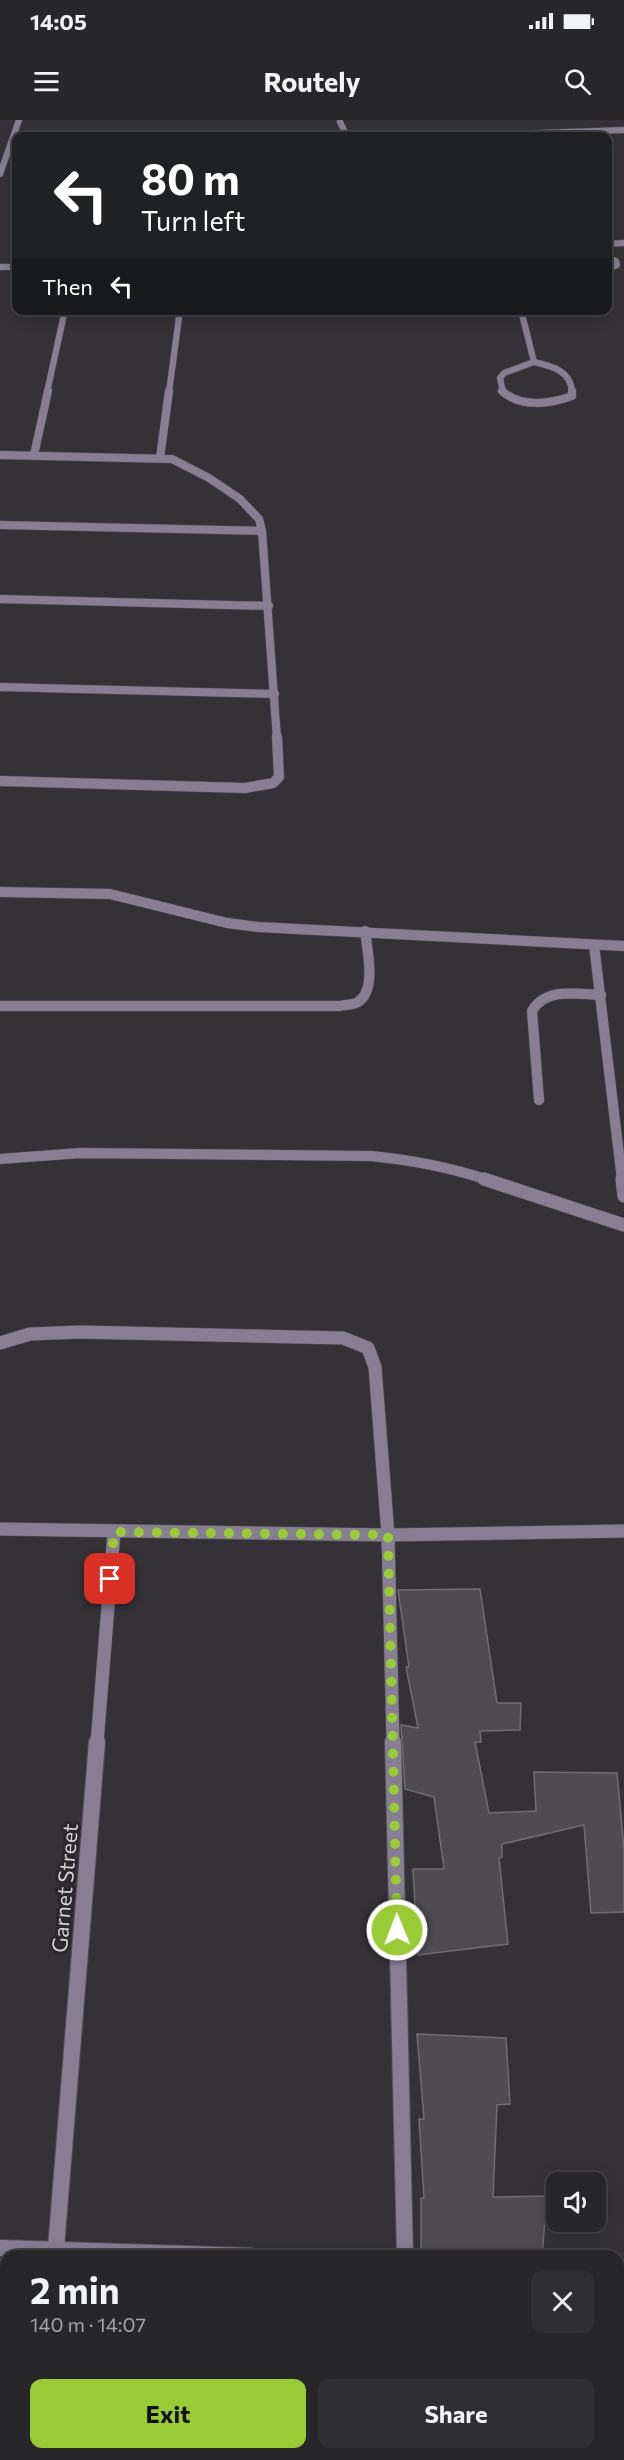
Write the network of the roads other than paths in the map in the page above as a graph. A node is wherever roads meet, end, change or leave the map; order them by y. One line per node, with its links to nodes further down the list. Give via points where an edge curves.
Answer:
1 (340, 122): 3 (street)
2 (624, 129): 4 (street)
3 (344, 132)
4 (552, 132)
5 (12, 140): 6 (street)
6 (0, 174)
7 (64, 315): 12 (street)
8 (179, 315): 13 (street)
9 (522, 315): 10 (street)
10 (534, 362): 10 (street, via 504,373 500,378 502,392 511,399 540,404 572,396 568,375)
11 (0, 455): 12 (street)
12 (34, 455): 13 (street)
13 (160, 458): 15 (street, via 172,459 224,487 250,508)
14 (0, 525): 15 (street)
15 (262, 531): 17 (street)
16 (0, 599): 17 (street)
17 (270, 606): 19 (street)
18 (0, 687): 19 (street)
19 (275, 694): 20 (street, via 279,777 273,783 245,788)
20 (0, 782)
21 (0, 892): 22 (street, via 110,894 228,923)
22 (365, 931): 23 (street); 26 (street, via 369,983 366,993 357,1002 339,1006)
23 (594, 945): 24 (street); 25 (street)
24 (624, 946)
25 (600, 995): 27 (street); 29 (street, via 545,996 535,1003 532,1011)
26 (0, 1006)
27 (611, 1076): 28 (street); 31 (street)
28 (624, 1076)
29 (539, 1100)
30 (0, 1159): 32 (street, via 80,1153 371,1156 413,1160 452,1168)
31 (624, 1196)
32 (624, 1225)
33 (0, 1343): 37 (street, via 30,1334 80,1332 343,1338 368,1348 375,1367)
34 (0, 1529): 35 (street)
35 (114, 1532): 37 (street); 39 (street, Garnet Street)
36 (624, 1532): 37 (street)
37 (388, 1535): 41 (street)
38 (0, 2248): 39 (street)
39 (56, 2248): 40 (street)
40 (105, 2250)
41 (405, 2250)

